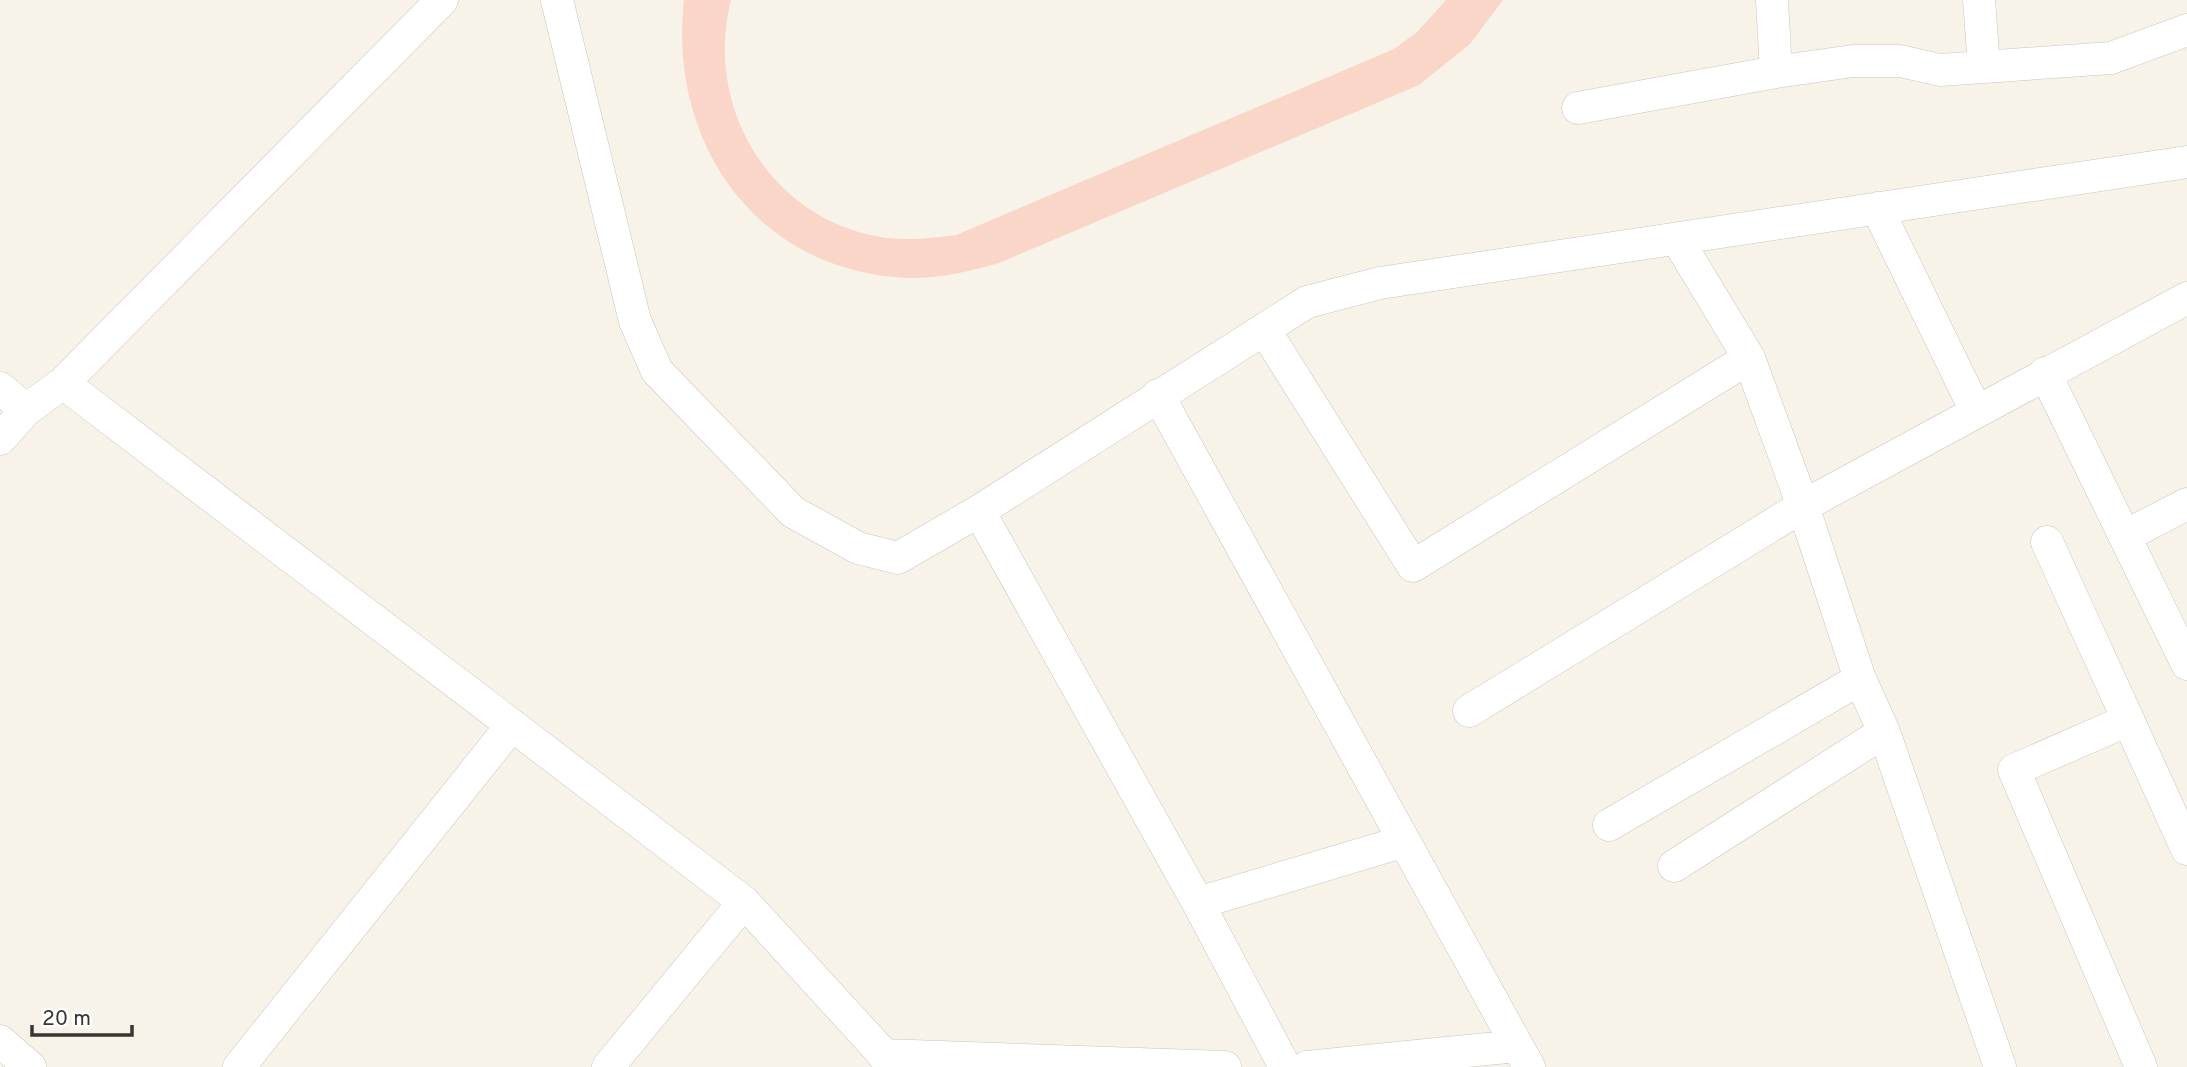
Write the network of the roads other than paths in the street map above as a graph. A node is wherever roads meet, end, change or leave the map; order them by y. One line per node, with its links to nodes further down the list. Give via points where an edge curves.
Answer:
1 (442, 0): 16 (street)
2 (557, 0): 24 (street, via 635,321 657,371 793,512 858,548 898,558)
3 (1772, 0): 7 (street)
4 (1979, 0): 6 (street)
5 (2187, 30): 6 (street, via 2111,58)
6 (1983, 66): 7 (street, via 1940,70 1877,60)
7 (1776, 72): 8 (street)
8 (1578, 108)
9 (2187, 162): 10 (street)
10 (1877, 208): 11 (street); 20 (street)
11 (1677, 239): 13 (street, via 1380,283 1307,302); 14 (street)
12 (2187, 298): 15 (street)
13 (1264, 329): 14 (street, via 1413,566); 18 (street)
14 (1749, 358): 23 (street)
15 (2045, 373): 20 (street); 25 (street)
16 (63, 383): 19 (street); 31 (street)
17 (0, 388): 19 (street)
18 (1158, 395): 24 (street); 34 (street)
19 (26, 410): 21 (street)
20 (1976, 411): 23 (street)
21 (0, 439)
22 (2187, 504): 25 (street)
23 (1803, 506): 28 (street); 29 (street)
24 (979, 511): 38 (street)
25 (2124, 537): 27 (street)
26 (2047, 542): 30 (street)
27 (2185, 655)
28 (1860, 679): 32 (street); 33 (street)
29 (1469, 711)
30 (2128, 720): 35 (street); 49 (street, via 2014,770)
31 (512, 725): 37 (street); 43 (street)
32 (1884, 732): 36 (street); 48 (street)
33 (1609, 824)
34 (1402, 842): 38 (street); 40 (street)
35 (2187, 849)
36 (1674, 866)
37 (744, 902): 41 (street); 44 (street)
38 (1198, 903): 46 (street)
39 (0, 1041): 42 (street)
40 (1523, 1056): 47 (street)
41 (889, 1061): 45 (street)
42 (30, 1067)
43 (239, 1067)
44 (608, 1067)
45 (1225, 1067)
46 (1285, 1067)
47 (1307, 1067)
48 (2000, 1067)
49 (2141, 1067)

